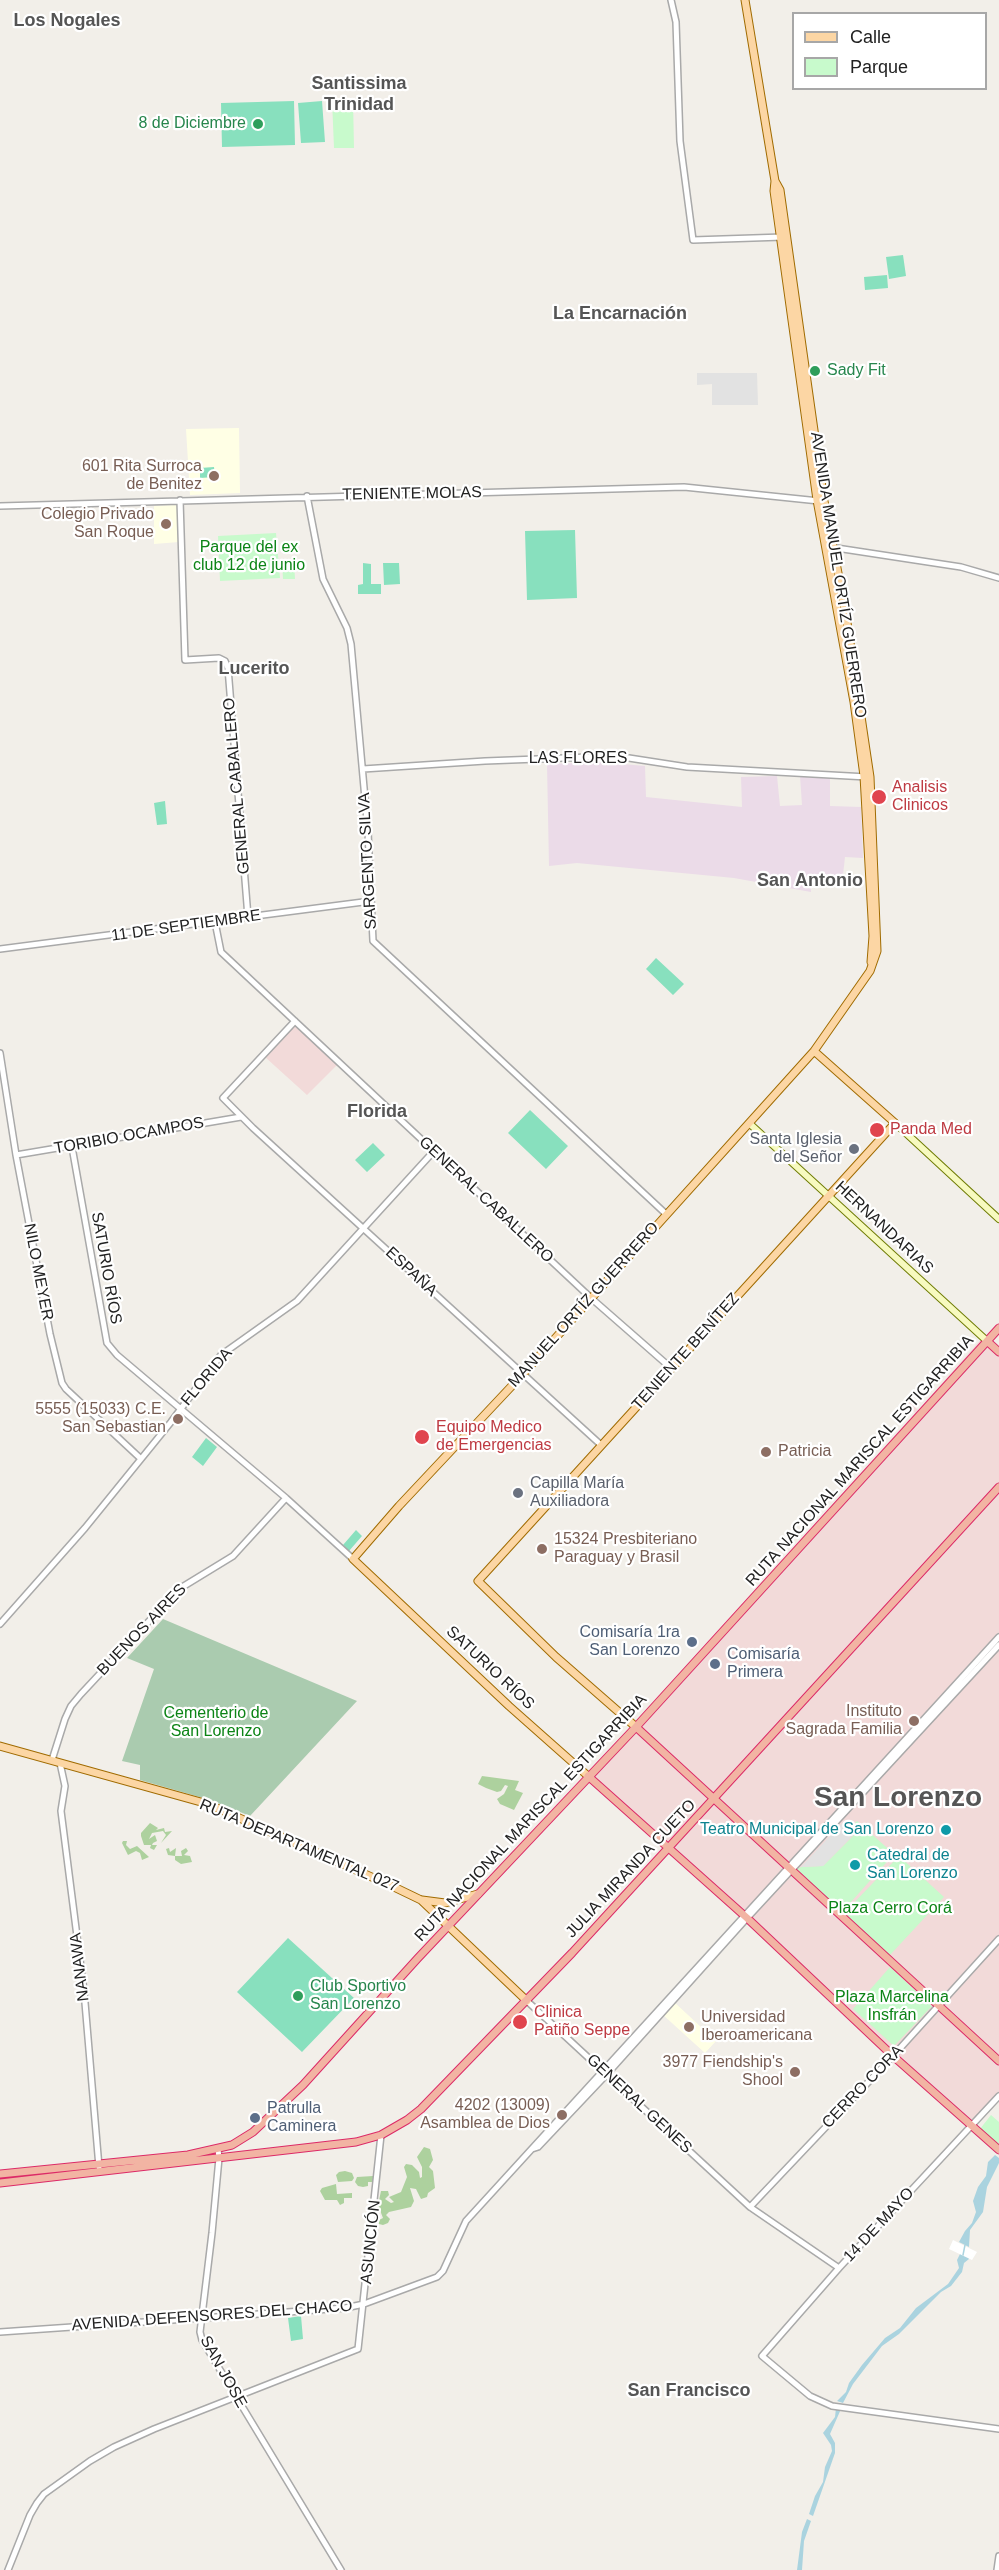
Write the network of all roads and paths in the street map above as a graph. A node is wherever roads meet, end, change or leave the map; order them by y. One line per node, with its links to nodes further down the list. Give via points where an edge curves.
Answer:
1 (671, 0): 3 (street, via 676,22 680,141 693,240)
2 (745, 0): 3 (main road, AVENIDA MANUEL ORTÍZ GUERRERO)
3 (784, 237): 6 (main road, AVENIDA MANUEL ORTÍZ GUERRERO)
4 (307, 496): 5 (street, TENIENTE MOLAS); 6 (street, TENIENTE MOLAS, via 684,487); 10 (street, SARGENTO SILVA, via 323,579 351,644)
5 (180, 501): 7 (street, TENIENTE MOLAS); 13 (street, GENERAL CABALLERO, via 185,660 219,658 228,668)
6 (820, 501): 8 (main road, AVENIDA MANUEL ORTÍZ GUERRERO)
7 (0, 506)
8 (829, 547): 9 (street, via 961,567); 11 (main road, AVENIDA MANUEL ORTÍZ GUERRERO, via 851,644)
9 (999, 578)
10 (363, 769): 11 (street, LAS FLORES, via 616,756 707,768); 12 (street, SARGENTO SILVA)
11 (867, 777): 17 (main road, AVENIDA MANUEL ORTÍZ GUERRERO, via 878,943 870,971)
12 (371, 901): 13 (street, 11 DE SEPTIEMBRE); 26 (street, SARGENTO SILVA, via 373,941)
13 (248, 917): 14 (street, 11 DE SEPTIEMBRE)
14 (216, 922): 15 (street, 11 DE SEPTIEMBRE); 16 (street, GENERAL CABALLERO, via 221,952)
15 (0, 949)
16 (295, 1021): 19 (street, ESPAÑA, via 223,1098); 23 (street, GENERAL CABALLERO)
17 (814, 1051): 20 (main road); 21 (main road, MANUEL ORTÍZ GUERRERO)
18 (0, 1053): 24 (street, NILO MEYER)
19 (241, 1117): 22 (street, TORIBIO OCAMPOS); 28 (street, ESPAÑA)
20 (895, 1122): 25 (main road, TENIENTE BENÍTEZ); 27 (main road)
21 (750, 1124): 25 (main road, HERNANDARIAS); 26 (main road, MANUEL ORTÍZ GUERRERO)
22 (72, 1147): 24 (street, TORIBIO OCAMPOS); 35 (street, SATURIO RÍOS, via 108,1343)
23 (434, 1151): 28 (street, FLORIDA); 29 (street, GENERAL CABALLERO)
24 (16, 1155): 37 (street, NILO MEYER, via 62,1383)
25 (830, 1196): 31 (main road, HERNANDARIAS); 33 (main road, TENIENTE BENÍTEZ)
26 (666, 1214): 29 (main road, MANUEL ORTÍZ GUERRERO)
27 (999, 1219)
28 (364, 1227): 34 (street, ESPAÑA); 35 (street, FLORIDA, via 287,1310 221,1355)
29 (591, 1298): 33 (street, GENERAL CABALLERO); 34 (main road, MANUEL ORTÍZ GUERRERO)
30 (999, 1328): 31 (highway, RUTA NACIONAL MARISCAL ESTIGARRIBIA)
31 (987, 1341): 32 (highway, HERNANDARIAS); 44 (highway, RUTA NACIONAL MARISCAL ESTIGARRIBIA)
32 (999, 1352)
33 (670, 1368): 36 (main road, TENIENTE BENÍTEZ)
34 (523, 1374): 36 (street, ESPAÑA); 40 (main road, MANUEL ORTÍZ GUERRERO)
35 (180, 1409): 37 (street, FLORIDA); 39 (street, SATURIO RÍOS)
36 (601, 1445): 44 (main road, TENIENTE BENÍTEZ, via 478,1581 556,1657)
37 (140, 1458): 41 (street, FLORIDA, via 85,1528)
38 (999, 1487): 49 (highway, JULIA MIRANDA CUETO)
39 (286, 1498): 40 (street, SATURIO RÍOS); 46 (street, BUENOS AIRES, via 233,1556 179,1589 81,1694 65,1719)
40 (353, 1559): 48 (main road, SATURIO RÍOS)
41 (0, 1624)
42 (999, 1637): 51 (street, AVENIDA DEFENSORES DEL CHACO)
43 (999, 1645): 51 (street, AVENIDA DEFENSORES DEL CHACO)
44 (636, 1726): 48 (highway, RUTA NACIONAL MARISCAL ESTIGARRIBIA); 49 (highway)
45 (0, 1746): 46 (main road, RUTA DEPARTAMENTAL 027)
46 (52, 1760): 47 (main road, RUTA DEPARTAMENTAL 027)
47 (60, 1763): 53 (main road, RUTA DEPARTAMENTAL 027, via 208,1804); 70 (street, NANAWA, via 64,1786 61,1811 84,1991)
48 (588, 1776): 50 (highway, SATURIO RÍOS); 52 (highway, RUTA NACIONAL MARISCAL ESTIGARRIBIA)
49 (714, 1799): 50 (highway, JULIA MIRANDA CUETO); 51 (highway)
50 (669, 1849): 54 (highway, SATURIO RÍOS); 57 (highway, JULIA MIRANDA CUETO)
51 (791, 1867): 54 (street, AVENIDA DEFENSORES DEL CHACO); 58 (highway)
52 (478, 1894): 53 (main road, via 445,1903); 55 (highway, RUTA NACIONAL MARISCAL ESTIGARRIBIA)
53 (421, 1900): 55 (main road, RUTA DEPARTAMENTAL 027)
54 (745, 1916): 59 (highway, SATURIO RÍOS); 61 (street, AVENIDA DEFENSORES DEL CHACO)
55 (448, 1927): 57 (main road, GENERAL GENES); 65 (highway, RUTA NACIONAL MARISCAL ESTIGARRIBIA, via 303,2085 270,2118)
56 (999, 1939): 58 (street, CERRO CORA)
57 (527, 2001): 61 (street, GENERAL GENES); 64 (highway, JULIA MIRANDA CUETO, via 421,2109)
58 (939, 2006): 59 (street, CERRO CORA); 60 (highway)
59 (893, 2056): 63 (highway, SATURIO RÍOS); 73 (street, CERRO CORA)
60 (999, 2061)
61 (605, 2072): 73 (street, GENERAL GENES); 75 (street, AVENIDA DEFENSORES DEL CHACO, via 466,2221 441,2274)
62 (999, 2096): 63 (street, 14 DE MAYO)
63 (971, 2126): 67 (highway, SATURIO RÍOS); 74 (street, 14 DE MAYO)
64 (381, 2135): 68 (highway, JULIA MIRANDA CUETO, via 356,2142); 75 (street, ASUNCIÓN)
65 (237, 2142): 66 (highway, RUTA NACIONAL MARISCAL ESTIGARRIBIA); 68 (highway)
66 (218, 2149): 69 (street, SAN JOSE); 70 (highway, RUTA NACIONAL MARISCAL ESTIGARRIBIA)
67 (999, 2150)
68 (243, 2155): 69 (highway, JULIA MIRANDA CUETO)
69 (219, 2158): 70 (highway, RUTA NACIONAL MARISCAL ESTIGARRIBIA); 76 (street, SAN JOSE)
70 (99, 2168): 71 (highway, RUTA NACIONAL MARISCAL ESTIGARRIBIA); 72 (highway, RUTA NACIONAL MARISCAL ESTIGARRIBIA)
71 (0, 2174)
72 (0, 2182)
73 (750, 2207): 74 (street, GENERAL GENES)
74 (839, 2268): 79 (street, 14 DE MAYO, via 762,2356 810,2396 832,2406)
75 (364, 2304): 76 (street, AVENIDA DEFENSORES DEL CHACO); 78 (street, ASUNCIÓN, via 358,2349)
76 (202, 2318): 77 (street, AVENIDA DEFENSORES DEL CHACO); 78 (street, SAN JOSE, via 202,2340)
77 (0, 2332)
78 (235, 2397): 81 (street, via 114,2446 44,2494); 82 (street, SAN JOSE)
79 (999, 2429)
80 (999, 2556): 83 (street)
81 (8, 2570)
82 (341, 2570)
83 (997, 2570)

